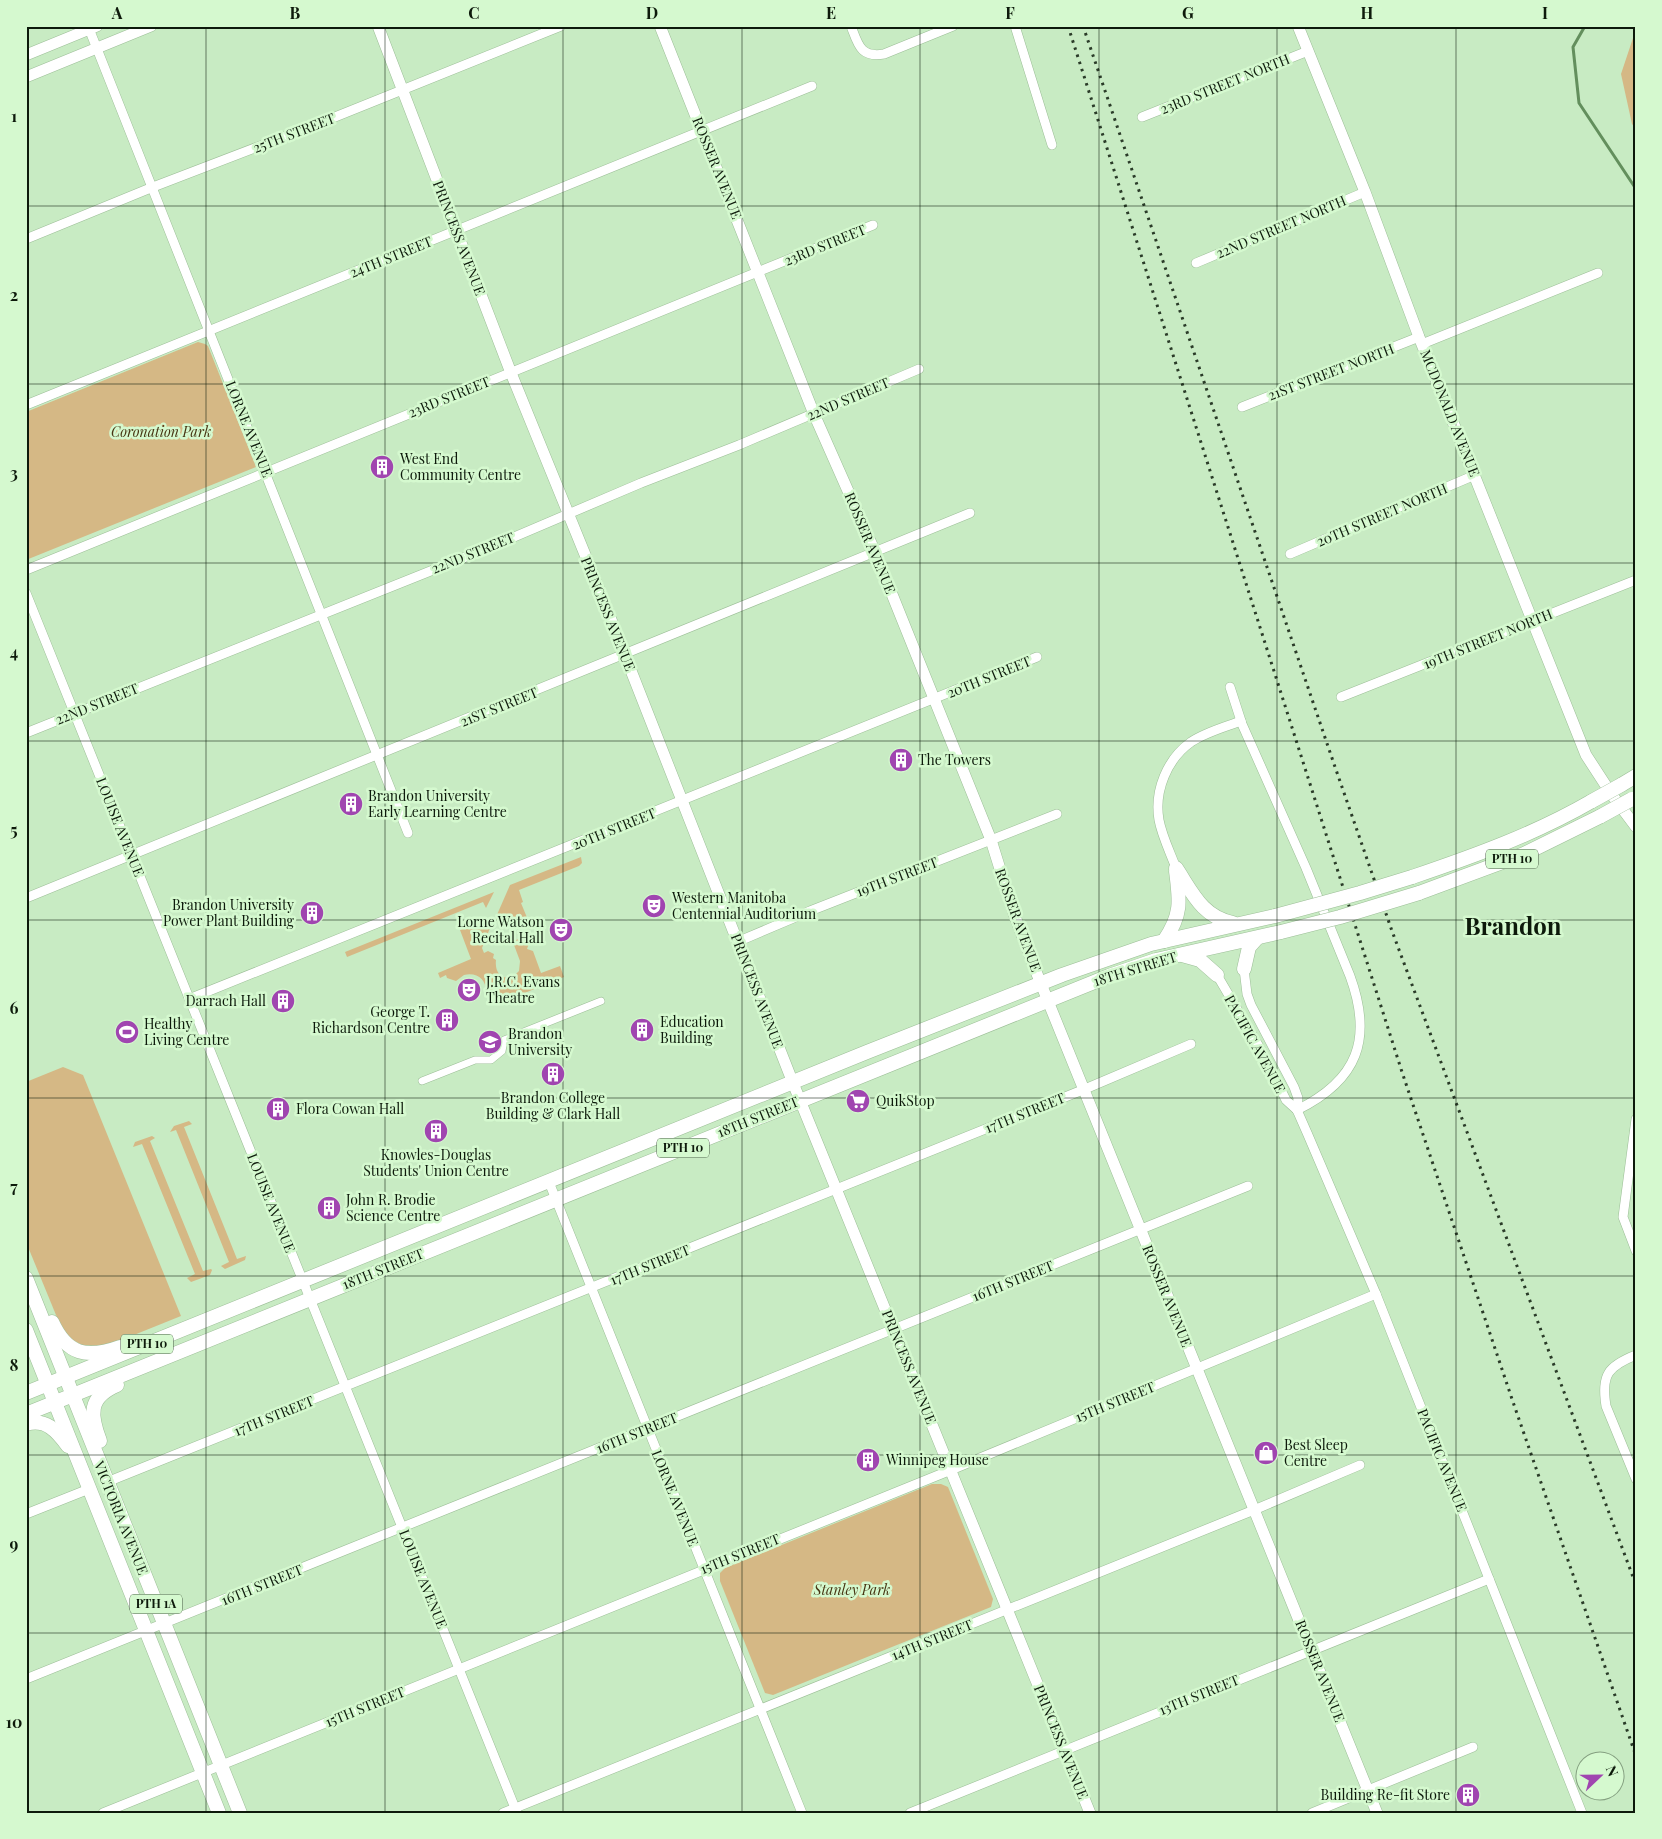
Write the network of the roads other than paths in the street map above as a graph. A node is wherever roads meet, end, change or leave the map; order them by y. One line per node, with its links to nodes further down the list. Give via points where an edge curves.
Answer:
1 (151, 26): 10 (street)
2 (378, 26): 15 (street, PRINCESS AVENUE)
3 (561, 26): 15 (street, 25TH STREET)
4 (660, 26): 17 (street, ROSSER AVENUE)
5 (851, 26): 6 (street, via 861,49 875,55)
6 (953, 26)
7 (1015, 26): 18 (street)
8 (1298, 26): 11 (street, MCDONALD AVENUE)
9 (91, 27): 10 (street, LORNE AVENUE); 12 (street)
10 (96, 48): 13 (street); 19 (street, LORNE AVENUE)
11 (1308, 51): 16 (street, 23RD STREET NORTH); 20 (street, MCDONALD AVENUE)
12 (26, 55)
13 (26, 77)
14 (812, 86): 17 (street, 24TH STREET)
15 (403, 89): 19 (street, 25TH STREET); 22 (street, PRINCESS AVENUE)
16 (1142, 117)
17 (702, 131): 22 (street, 24TH STREET); 25 (street, ROSSER AVENUE)
18 (1052, 145)
19 (153, 187): 23 (street, 25TH STREET); 27 (street, LORNE AVENUE)
20 (1366, 192): 24 (street, 22ND STREET NORTH); 28 (street, MCDONALD AVENUE)
21 (873, 226): 25 (street, 23RD STREET)
22 (455, 231): 27 (street, 24TH STREET); 30 (street, PRINCESS AVENUE)
23 (26, 239)
24 (1196, 263)
25 (758, 272): 30 (street, 23RD STREET); 33 (street, ROSSER AVENUE)
26 (1598, 273): 28 (street, 21ST STREET NORTH)
27 (209, 331): 31 (street, 24TH STREET); 34 (street, LORNE AVENUE)
28 (1421, 341): 32 (street, 21ST STREET NORTH); 35 (street, MCDONALD AVENUE)
29 (918, 369): 33 (street, 22ND STREET)
30 (511, 373): 34 (street, 23RD STREET); 37 (street, PRINCESS AVENUE)
31 (26, 405)
32 (1242, 407)
33 (814, 414): 37 (street, 22ND STREET); 38 (street, ROSSER AVENUE)
34 (266, 472): 40 (street, 23RD STREET); 43 (street, LORNE AVENUE)
35 (1475, 475): 39 (street, 20TH STREET NORTH); 44 (street, MCDONALD AVENUE)
36 (970, 513): 38 (street, 21ST STREET)
37 (568, 514): 43 (street, 22ND STREET); 45 (street, PRINCESS AVENUE)
38 (875, 552): 45 (street, 21ST STREET); 49 (street, ROSSER AVENUE)
39 (1290, 554)
40 (26, 570)
41 (1636, 580): 44 (street, 19TH STREET NORTH)
42 (26, 593): 50 (street, LOUISE AVENUE)
43 (320, 615): 50 (street, 22ND STREET); 53 (street, LORNE AVENUE)
44 (1533, 621): 48 (street, 19TH STREET NORTH); 55 (street, MCDONALD AVENUE, via 1586,756)
45 (625, 655): 53 (street, 21ST STREET); 57 (street, PRINCESS AVENUE)
46 (1037, 657): 49 (street, 20TH STREET)
47 (1230, 687): 51 (street)
48 (1341, 697)
49 (933, 699): 57 (street, 20TH STREET); 61 (street, ROSSER AVENUE)
50 (74, 713): 52 (street, 22ND STREET); 62 (street, LOUISE AVENUE)
51 (1241, 721): 63 (street, via 1191,742 1164,776 1160,788 1159,821); 81 (street, via 1350,976 1360,1017 1358,1050 1345,1074 1324,1095)
52 (26, 733)
53 (377, 756): 60 (street, LORNE AVENUE); 62 (street, 21ST STREET)
54 (1636, 776): 55 (main road, PTH 10)
55 (1616, 790): 59 (street, MCDONALD AVENUE); 65 (main road, 18TH STREET / PTH 10, bridge, via 1541,828 1412,877)
56 (1634, 798): 66 (main road, 18TH STREET / PTH 10, bridge, via 1524,854 1419,893 1340,918)
57 (682, 801): 68 (street, PRINCESS AVENUE); 73 (street, 20TH STREET)
58 (1057, 814): 61 (street, 19TH STREET)
59 (1636, 827)
60 (408, 833)
61 (991, 840): 68 (street, 19TH STREET); 72 (street, ROSSER AVENUE, via 1014,914)
62 (131, 855): 64 (street, 21ST STREET); 73 (street, LOUISE AVENUE)
63 (1176, 868): 65 (main road, via 1203,908 1217,919); 67 (main road, via 1177,918)
64 (26, 898)
65 (1237, 924): 67 (main road, 18TH STREET / PTH 10)
66 (1257, 938): 69 (main road, 18TH STREET / PTH 10); 70 (main road, via 1247,952)
67 (1164, 941): 72 (main road, 18TH STREET / PTH 10)
68 (737, 942): 78 (street, PRINCESS AVENUE)
69 (1178, 955): 71 (main road, via 1200,960); 74 (main road, 18TH STREET / PTH 10, via 1131,968)
70 (1244, 969): 81 (street, PACIFIC AVENUE, via 1249,999 1294,1087 1298,1098)
71 (1217, 975): 81 (street, PACIFIC AVENUE, via 1286,1100)
72 (1041, 984): 74 (street, ROSSER AVENUE); 78 (main road, 18TH STREET / PTH 10)
73 (189, 999): 92 (street, LOUISE AVENUE)
74 (1048, 1000): 79 (street, ROSSER AVENUE); 80 (main road, 18TH STREET / PTH 10)
75 (601, 1001): 77 (street, via 504,1040 502,1051 491,1060 475,1060)
76 (1191, 1044): 79 (street, 17TH STREET)
77 (422, 1081)
78 (793, 1083): 80 (street, PRINCESS AVENUE); 83 (main road, 18TH STREET / PTH 10)
79 (1084, 1089): 85 (street, 17TH STREET); 88 (street, ROSSER AVENUE)
80 (800, 1100): 85 (street, PRINCESS AVENUE); 87 (main road, 18TH STREET / PTH 10)
81 (1297, 1110): 94 (street, PACIFIC AVENUE)
82 (1636, 1119): 86 (street)
83 (549, 1182): 87 (street, LORNE AVENUE); 92 (main road, 18TH STREET / PTH 10)
84 (1248, 1186): 88 (street, 16TH STREET)
85 (837, 1189): 93 (street, 17TH STREET); 97 (street, PRINCESS AVENUE)
86 (1631, 1191): 89 (street, via 1623,1217)
87 (555, 1200): 93 (street, LORNE AVENUE); 95 (main road, 18TH STREET / PTH 10)
88 (1140, 1229): 97 (street, 16TH STREET); 101 (street, ROSSER AVENUE)
89 (1636, 1251)
90 (26, 1265): 96 (main road, via 57,1333 76,1351 97,1353 117,1348 192,1320)
91 (26, 1278): 102 (main road, VICTORIA AVENUE)
92 (302, 1282): 95 (street, LOUISE AVENUE); 96 (main road, 18TH STREET / PTH 10)
93 (590, 1289): 104 (street, 17TH STREET); 110 (street, LORNE AVENUE)
94 (1376, 1294): 101 (street, 15TH STREET); 121 (street, PACIFIC AVENUE)
95 (309, 1299): 99 (main road, 18TH STREET / PTH 10); 104 (street, LOUISE AVENUE)
96 (227, 1312): 102 (main road, 18TH STREET / PTH 10)
97 (893, 1329): 110 (street, 16TH STREET); 113 (street, PRINCESS AVENUE)
98 (26, 1330): 103 (main road, VICTORIA AVENUE / PTH 1A)
99 (191, 1347): 106 (main road, 18TH STREET / PTH 10); 115 (main road, via 96,1399 93,1415 109,1464)
100 (1636, 1355): 114 (street, via 1620,1361 1609,1370 1604,1394)
101 (1197, 1369): 113 (street, 15TH STREET); 117 (street, ROSSER AVENUE)
102 (66, 1377): 103 (main road, 18TH STREET / PTH 10); 106 (main road, VICTORIA AVENUE)
103 (48, 1384): 105 (main road, 18TH STREET / PTH 10); 107 (main road, VICTORIA AVENUE / PTH 1A)
104 (345, 1387): 115 (street, 17TH STREET); 119 (street, LOUISE AVENUE)
105 (26, 1393)
106 (73, 1395): 107 (main road, 18TH STREET / PTH 10); 115 (main road, VICTORIA AVENUE)
107 (55, 1402): 108 (main road, 18TH STREET / PTH 10); 112 (main road, VICTORIA AVENUE / PTH 1A)
108 (26, 1414)
109 (26, 1424): 112 (main road, via 41,1422 52,1428)
110 (647, 1429): 119 (street, 16TH STREET); 120 (street, LORNE AVENUE)
111 (1360, 1465): 117 (street, 14TH STREET)
112 (81, 1468): 116 (main road, VICTORIA AVENUE / PTH 1A)
113 (951, 1470): 120 (street, 15TH STREET); 122 (street, PRINCESS AVENUE)
114 (1636, 1480)
115 (110, 1481): 123 (main road, VICTORIA AVENUE / PTH 1A, via 117,1508)
116 (89, 1489): 118 (street); 124 (main road, VICTORIA AVENUE / PTH 1A)
117 (1254, 1510): 122 (street, 14TH STREET); 125 (street, ROSSER AVENUE)
118 (26, 1514)
119 (402, 1528): 123 (street, 16TH STREET); 126 (street, LOUISE AVENUE)
120 (704, 1569): 126 (street, 15TH STREET); 128 (street, LORNE AVENUE)
121 (1489, 1579): 125 (street, 13TH STREET); 144 (street, PACIFIC AVENUE)
122 (1008, 1609): 128 (street, 14TH STREET); 130 (street, PRINCESS AVENUE)
123 (165, 1624): 124 (street, 16TH STREET); 131 (main road, VICTORIA AVENUE / PTH 1A)
124 (146, 1632): 127 (street, 16TH STREET); 132 (main road, VICTORIA AVENUE / PTH 1A)
125 (1311, 1650): 130 (street, 13TH STREET); 133 (street, ROSSER AVENUE)
126 (460, 1669): 131 (street, 15TH STREET); 134 (street, LOUISE AVENUE)
127 (26, 1679)
128 (760, 1709): 134 (street, 14TH STREET); 139 (street, LORNE AVENUE)
129 (1473, 1747): 133 (street)
130 (1064, 1749): 140 (street, 13TH STREET); 141 (street, PRINCESS AVENUE)
131 (221, 1766): 132 (street, 15TH STREET); 137 (main road, VICTORIA AVENUE / PTH 1A)
132 (203, 1773): 135 (street, 15TH STREET); 136 (main road, VICTORIA AVENUE / PTH 1A)
133 (1368, 1790): 142 (street); 143 (street, ROSSER AVENUE)
134 (516, 1810): 138 (street, 14TH STREET)
135 (103, 1813)
136 (219, 1813)
137 (240, 1813)
138 (503, 1813)
139 (802, 1813)
140 (910, 1813)
141 (1090, 1813)
142 (1312, 1813)
143 (1377, 1813)
144 (1582, 1813)

